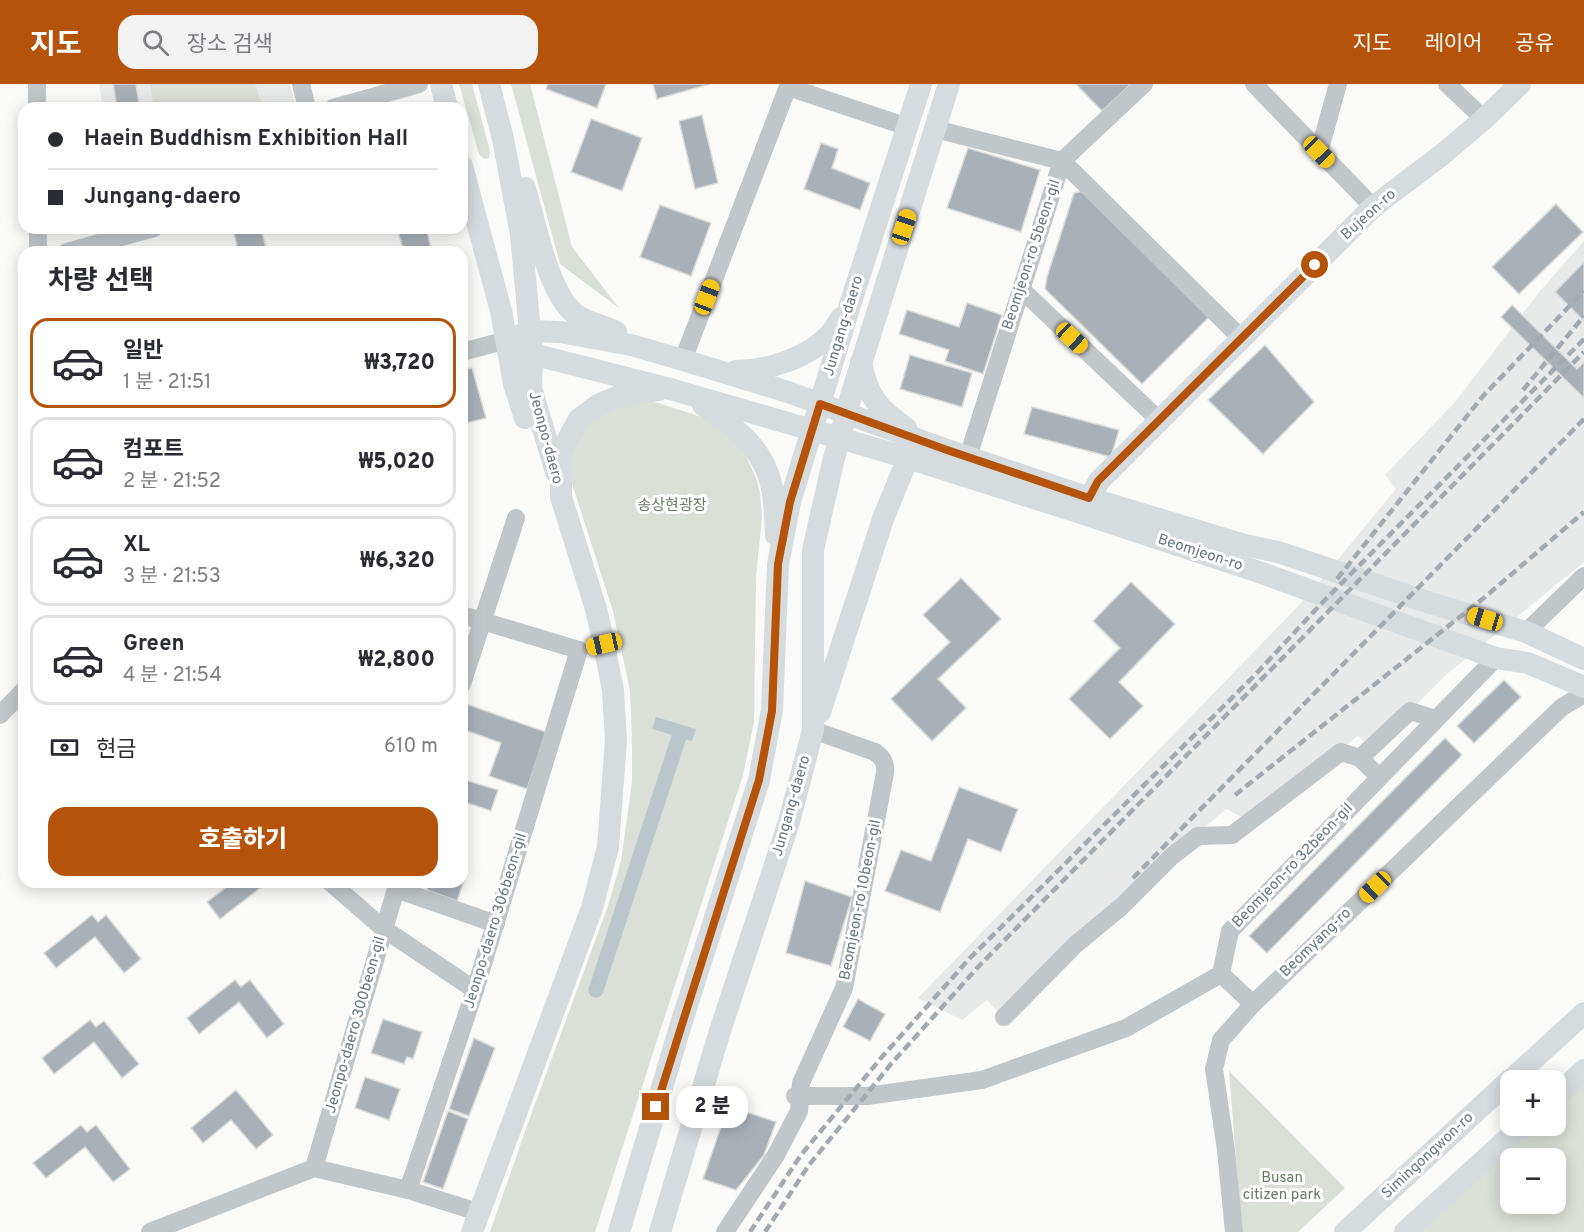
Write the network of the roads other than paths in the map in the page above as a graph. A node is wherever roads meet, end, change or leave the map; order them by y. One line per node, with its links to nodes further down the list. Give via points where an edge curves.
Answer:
1 (37, 84): 14 (street)
2 (301, 84): 15 (street)
3 (419, 84): 16 (street)
4 (441, 84): 17 (main road)
5 (489, 84): 21 (main road, Jeonpo-daero)
6 (921, 84): 19 (main road, Jungang-daero)
7 (949, 84): 20 (main road, Jungang-daero)
8 (1144, 84): 23 (street, Beomjeon-ro 5beon-gil)
9 (1254, 84): 22 (street)
10 (1338, 84): 22 (street)
11 (1447, 84): 18 (street)
12 (1520, 84): 18 (main road, Bujeon-ro)
13 (788, 85): 19 (street); 36 (street)
14 (37, 102)
15 (306, 102)
16 (354, 102)
17 (446, 102)
18 (1484, 119): 25 (main road, Bujeon-ro)
19 (908, 127): 29 (main road, Jungang-daero)
20 (935, 129): 23 (street); 37 (main road, Jungang-daero)
21 (503, 140): 30 (main road, Jeonpo-daero, via 521,234); 33 (main road, via 521,175 562,302 575,315 615,331)
22 (1319, 152): 25 (street)
23 (1062, 161): 28 (street, Beomjeon-ro 5beon-gil); 31 (street)
24 (468, 189): 32 (main road, Jeonpo-daero)
25 (1373, 207): 31 (main road, Bujeon-ro)
26 (132, 234): 27 (street)
27 (89, 246)
28 (1020, 289): 42 (street); 46 (street, Beomjeon-ro 5beon-gil)
29 (850, 305): 38 (main road, via 830,335 807,352 768,368); 40 (main road, Jungang-daero)
30 (531, 331): 32 (main road); 33 (main road, via 560,332); 35 (main road, Jeonpo-daero)
31 (1241, 338): 42 (main road, Bujeon-ro)
32 (507, 340): 34 (street); 35 (main road); 48 (main road, Jeonpo-daero, via 514,384 539,464)
33 (631, 345): 36 (main road)
34 (468, 350)
35 (532, 354): 39 (main road); 48 (main road, Jeonpo-daero, via 531,388)
36 (683, 360): 38 (main road)
37 (861, 362): 41 (main road, Jungang-daero); 45 (main road, via 873,397 885,414)
38 (718, 371): 40 (main road)
39 (680, 392): 43 (main road); 48 (main road, via 622,395 579,419 561,452); 51 (main road, via 754,446 772,488)
40 (820, 404): 41 (main road, Beomjeon-ro); 43 (main road, Jungang-daero)
41 (846, 413): 44 (main road, Jungang-daero); 45 (main road, Beomjeon-ro)
42 (1159, 420): 49 (main road, Bujeon-ro, via 1098,481)
43 (812, 431): 44 (main road, Beomjeon-ro); 51 (main road, Jungang-daero, via 790,502)
44 (839, 439): 47 (main road, Beomjeon-ro); 66 (main road, Jungang-daero, via 813,550)
45 (929, 444): 46 (main road, Beomjeon-ro)
46 (968, 457): 49 (main road, Beomjeon-ro)
47 (908, 458): 49 (main road, Beomjeon-ro); 66 (main road, via 883,519)
48 (561, 497): 56 (main road)
49 (1085, 506): 55 (main road, Beomjeon-ro, via 1278,552); 59 (main road, Beomjeon-ro)
50 (516, 518): 54 (street)
51 (778, 564): 89 (main road, Jungang-daero, via 772,711 759,780)
52 (1584, 576): 55 (street)
53 (468, 617): 54 (street)
54 (482, 621): 57 (street); 60 (street)
55 (1526, 632): 58 (main road, Beomjeon-ro)
56 (604, 644): 57 (street); 87 (main road, via 613,691 616,740 608,847 592,908)
57 (579, 650): 72 (street, Jeonpo-daero 306beon-gil)
58 (1583, 656)
59 (1496, 658): 61 (main road, Beomjeon-ro, via 1528,663); 65 (street, Beomjeon-ro 32beon-gil)
60 (468, 665)
61 (1584, 687)
62 (1584, 694): 76 (street, Beomyang-ro, via 1562,706)
63 (18, 696): 64 (street)
64 (0, 715)
65 (1436, 719): 67 (street, via 1410,711); 68 (street, Beomjeon-ro 32beon-gil)
66 (813, 730): 90 (main road, Jungang-daero, via 789,822 719,1034); 91 (street, Beomjeon-ro 10beon-gil, via 875,752 882,758 885,773 844,988 801,1083 799,1111 776,1155)
67 (1360, 758): 68 (street); 78 (street, via 1341,752 1232,835 1198,836 1075,945)
68 (1379, 777): 74 (street, Beomjeon-ro 32beon-gil, via 1230,931)
69 (337, 888): 73 (street)
70 (396, 888): 73 (street, Jeonpo-daero 300beon-gil)
71 (402, 888): 72 (street)
72 (496, 924): 75 (street, Jeonpo-daero 306beon-gil)
73 (384, 929): 75 (street); 85 (street, Jeonpo-daero 300beon-gil)
74 (1221, 974): 76 (street); 83 (street, via 1126,1028 982,1080 867,1096)
75 (475, 990): 86 (street, Jeonpo-daero 306beon-gil)
76 (1253, 1004): 92 (street, Beomyang-ro, via 1221,1040 1214,1069)
77 (1584, 1013): 79 (main road, Simingongwon-ro)
78 (1004, 1017)
79 (1522, 1070)
80 (1584, 1070): 81 (main road)
81 (1566, 1087)
82 (1500, 1090): 93 (main road, Simingongwon-ro)
83 (795, 1096)
84 (1511, 1136): 94 (main road)
85 (314, 1168): 86 (street); 88 (street)
86 (408, 1190): 87 (street)
87 (475, 1222)
88 (150, 1232)
89 (619, 1232)
90 (660, 1232)
91 (725, 1232)
92 (1234, 1232)
93 (1345, 1232)
94 (1405, 1232)

